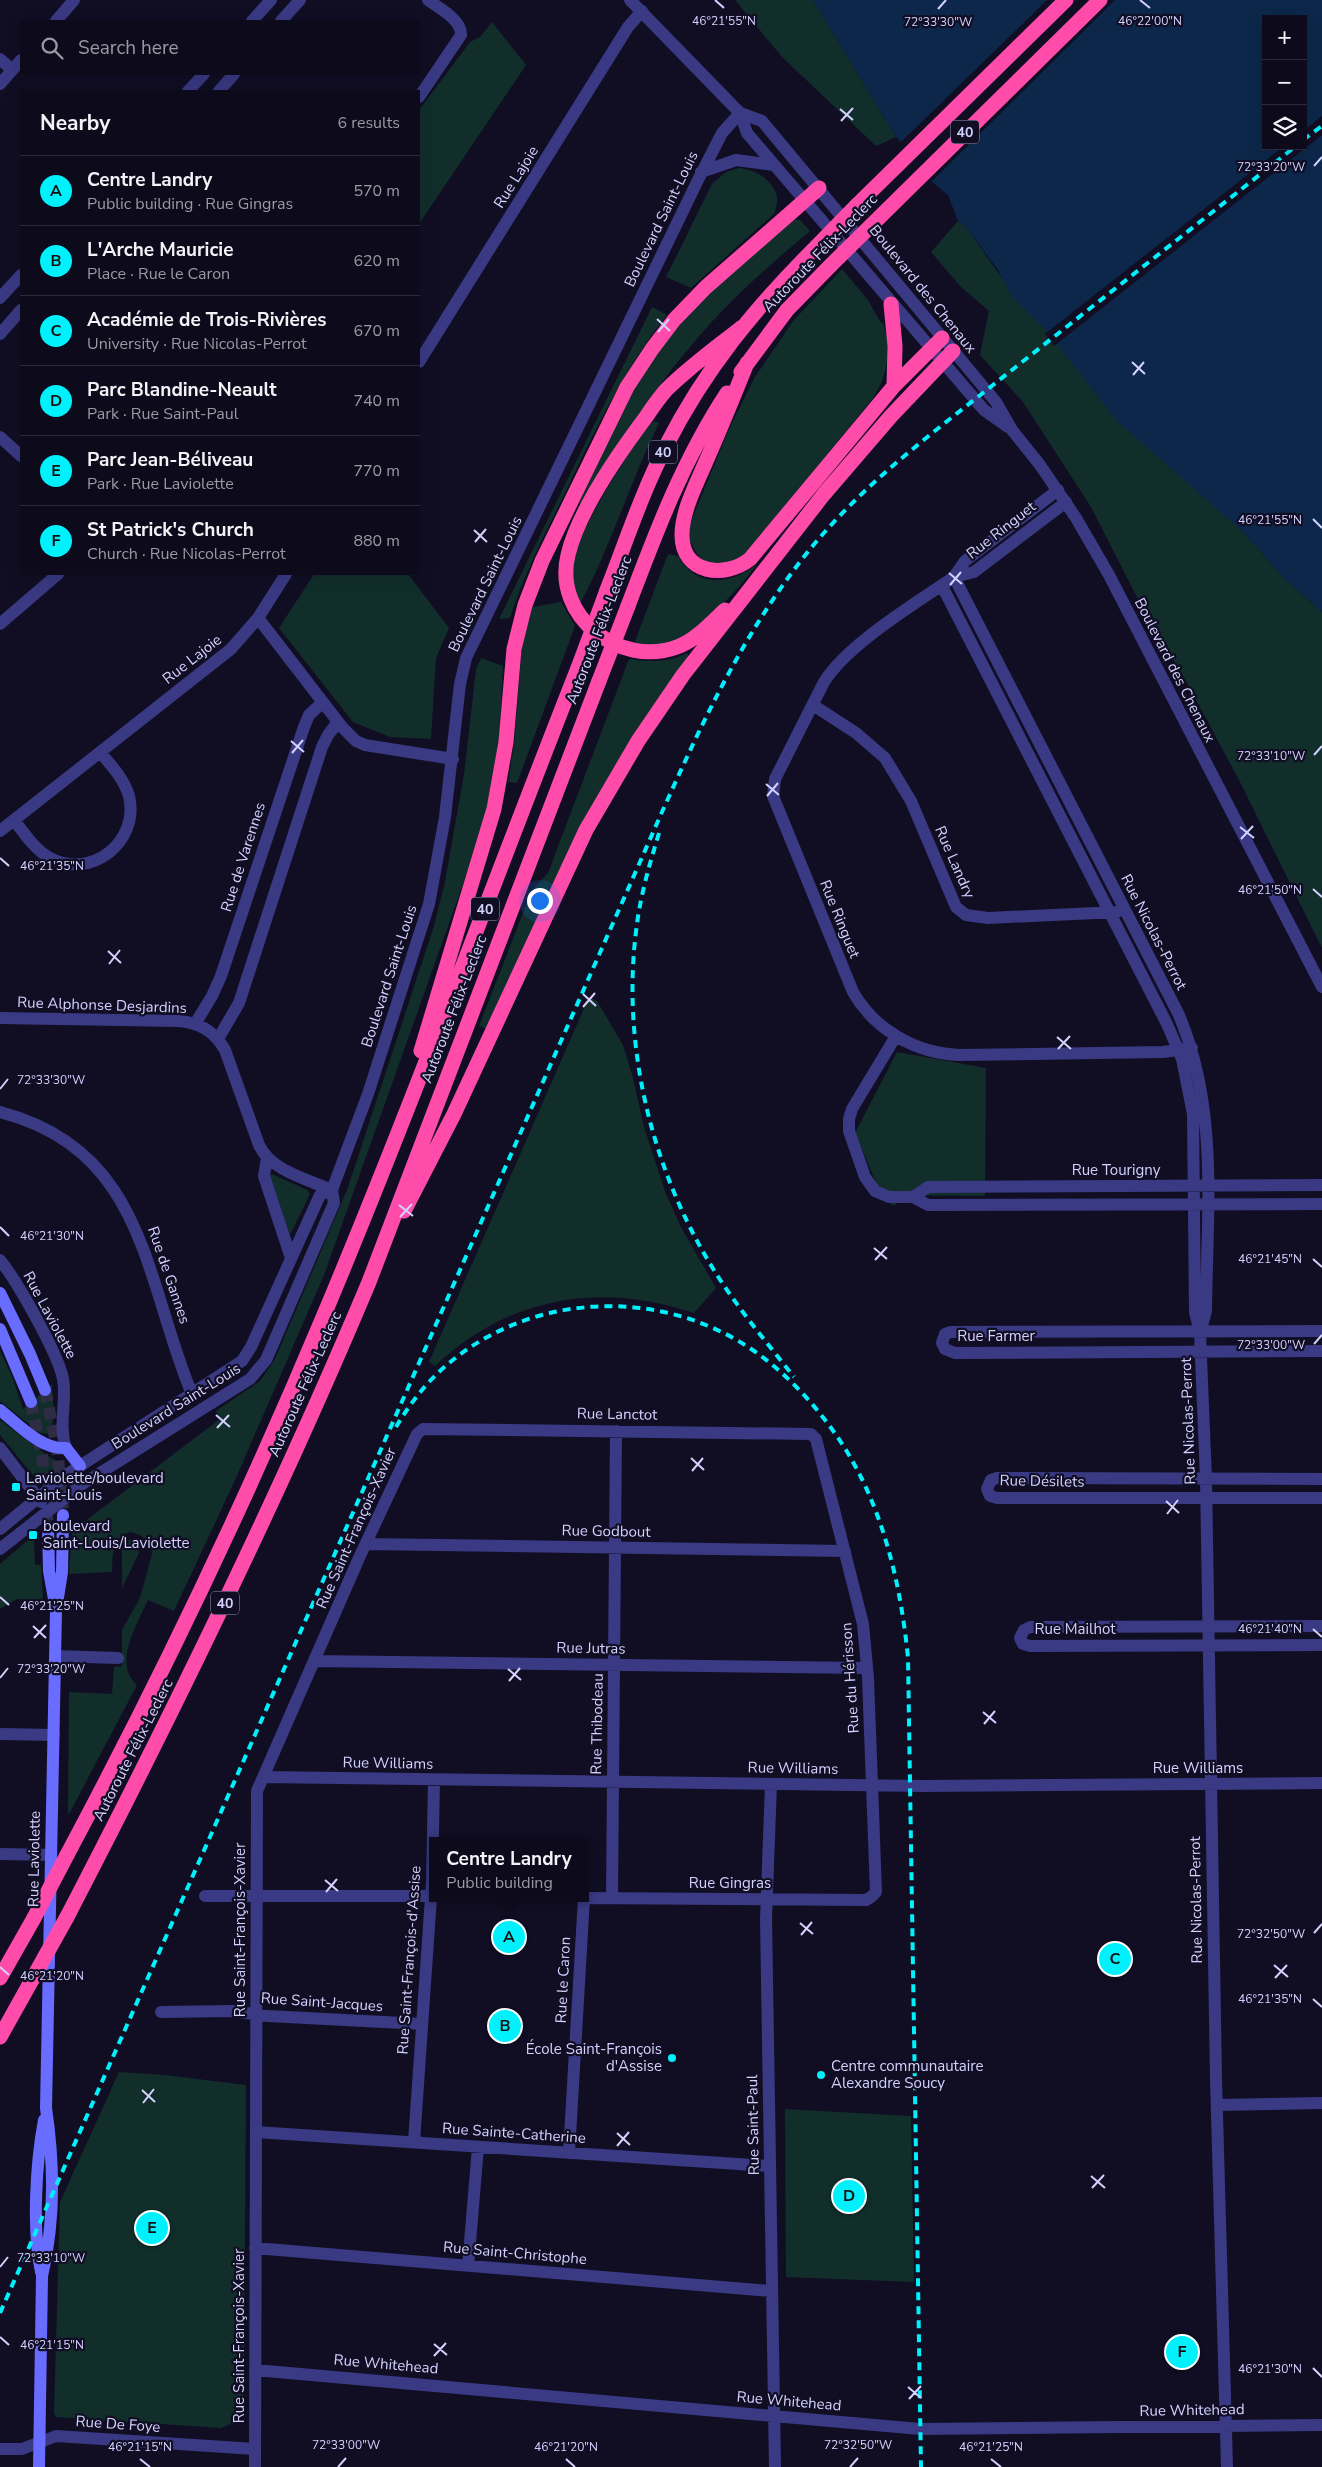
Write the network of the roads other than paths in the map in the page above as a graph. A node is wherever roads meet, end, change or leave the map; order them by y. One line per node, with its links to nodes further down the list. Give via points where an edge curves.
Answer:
1 (74, 0): 9 (street)
2 (271, 0): 10 (street)
3 (300, 0): 11 (street)
4 (428, 0): 20 (street, via 462,30)
5 (630, 0): 8 (street, Boulevard des Chenaux)
6 (1066, 0): 30 (highway, Autoroute Félix-Leclerc / 40, bridge, via 776,287)
7 (1100, 0): 36 (highway, Autoroute Félix-Leclerc / 40, bridge, via 787,310)
8 (642, 11): 21 (street, Boulevard des Chenaux); 35 (street, Rue Lajoie, via 628,27)
9 (57, 20)
10 (253, 20)
11 (282, 20)
12 (0, 60): 14 (street)
13 (20, 61): 14 (street)
14 (12, 70): 17 (street)
15 (203, 75): 18 (street)
16 (233, 75): 19 (street)
17 (0, 84)
18 (189, 90)
19 (220, 90)
20 (420, 96)
21 (740, 113): 22 (street, Boulevard des Chenaux, via 747,133); 23 (street, Boulevard Saint-Louis, via 722,133); 24 (street, Boulevard des Chenaux, via 760,120)
22 (774, 165): 23 (street, via 736,160); 25 (street, Boulevard des Chenaux)
23 (701, 172): 53 (street, Boulevard Saint-Louis, via 466,658)
24 (819, 188): 25 (highway); 32 (street, Boulevard des Chenaux)
25 (803, 201): 28 (street, Boulevard des Chenaux); 66 (highway, via 702,291 652,349 621,399 533,581 514,649 506,742 492,814)
26 (20, 275): 27 (street)
27 (0, 298)
28 (891, 304): 33 (street, Boulevard des Chenaux); 37 (highway)
29 (20, 311): 31 (street)
30 (742, 326): 45 (highway, via 666,391 634,434 593,498 577,530 568,554 565,577 574,606 594,632 624,647 652,651 676,647 690,640); 66 (highway, Autoroute Félix-Leclerc / 40, bridge, via 703,382 666,446 640,503)
31 (0, 334)
32 (942, 338): 33 (highway); 34 (street, Boulevard des Chenaux)
33 (930, 348): 34 (street, Boulevard des Chenaux); 37 (highway)
34 (948, 356): 40 (street, Boulevard des Chenaux, via 984,410 1012,430); 45 (highway, via 866,444)
35 (420, 360)
36 (747, 363): 37 (highway, via 691,498 682,528 689,555 702,567 713,571 730,571 750,559); 77 (highway, Autoroute Félix-Leclerc / 40, bridge, via 685,464)
37 (894, 386)
38 (0, 437): 39 (street)
39 (20, 455)
40 (1058, 490): 41 (street, Boulevard des Chenaux); 44 (street, Rue Ringuet, via 965,561)
41 (1066, 502): 44 (street, Rue Ringuet, via 974,572); 58 (street, Boulevard des Chenaux, via 1101,561)
42 (57, 575): 48 (street)
43 (285, 575): 47 (street, Rue Lajoie)
44 (954, 577): 46 (street, Rue Ringuet); 56 (street, Rue Nicolas-Perrot)
45 (757, 578): 77 (highway, via 666,698 603,798 562,879 454,1114)
46 (942, 586): 50 (street, Rue Ringuet, via 849,653 829,675); 57 (street, Rue Nicolas-Perrot)
47 (258, 618): 49 (street); 52 (street, Rue Lajoie, via 231,649)
48 (0, 624)
49 (323, 702): 51 (street); 60 (street, Rue de Varennes, via 309,715 304,727 221,976)
50 (813, 705): 57 (street, Rue Landry, via 870,744 893,768 911,801 950,896 962,913 988,918); 61 (street, Rue Ringuet, via 775,779 773,796 850,988 870,1016)
51 (338, 722): 53 (street, via 350,736 365,745); 62 (street, via 322,746 239,1003)
52 (100, 752): 54 (street, Rue Lajoie); 54 (street, via 125,786 130,804 126,831 110,853 85,864 58,862 35,847)
53 (453, 759): 71 (street, Boulevard Saint-Louis, via 440,850 421,932 368,1094)
54 (14, 820): 55 (street, Rue Lajoie)
55 (0, 831)
56 (1125, 911): 57 (street, Rue Landry); 63 (street, Rue Nicolas-Perrot, via 1178,1013)
57 (1110, 912): 64 (street, Rue Nicolas-Perrot)
58 (1322, 987)
59 (0, 1018): 60 (street, Rue Alphonse Desjardins)
60 (195, 1024): 62 (street, Rue Alphonse Desjardins)
61 (896, 1036): 64 (street, Rue Ringuet, via 929,1050 952,1055); 72 (street, Rue Tourigny, via 852,1109 849,1131 865,1177 876,1191 889,1197)
62 (218, 1039): 67 (street, Rue Alphonse Desjardins, via 229,1056 259,1145)
63 (1192, 1048): 64 (street, Rue Ringuet); 68 (street, Rue Nicolas-Perrot, via 1205,1107)
64 (1178, 1050): 70 (street, Rue Nicolas-Perrot, via 1190,1088)
65 (0, 1112): 85 (street, Rue de Gannes, via 33,1123 67,1143 94,1166 116,1193 144,1245)
66 (391, 1150): 139 (highway, Autoroute Félix-Leclerc / 40, bridge, via 326,1310 253,1476 148,1697)
67 (267, 1158): 71 (street); 75 (street, Rue Alphonse Desjardins, via 264,1176)
68 (1208, 1185): 69 (street, Rue Tourigny); 70 (street, Rue Tourigny); 74 (street, Rue Nicolas-Perrot)
69 (1322, 1185)
70 (1194, 1186): 72 (street, Rue Tourigny, via 928,1187); 74 (street, Rue Nicolas-Perrot)
71 (332, 1190): 75 (street, Boulevard Saint-Louis, via 320,1195); 96 (street, Boulevard Saint-Louis, via 334,1203 259,1371)
72 (913, 1197): 74 (street, Rue Tourigny, via 928,1205)
73 (1322, 1204): 74 (street, Rue Tourigny)
74 (1201, 1205): 81 (street, Rue Nicolas-Perrot, via 1206,1311)
75 (291, 1258): 85 (street, Boulevard Saint-Louis, via 245,1357)
76 (0, 1260): 92 (street, Rue Laviolette, via 60,1369 64,1381 63,1432)
77 (369, 1282): 143 (highway, Autoroute Félix-Leclerc / 40, bridge, via 251,1548 168,1720)
78 (0, 1293): 84 (main road)
79 (0, 1329): 86 (main road)
80 (1322, 1332): 81 (street, Rue Farmer)
81 (1200, 1333): 82 (street, Rue Nicolas-Perrot); 82 (street, Rue Farmer, via 952,1332 945,1334 942,1343 945,1349 955,1353)
82 (1201, 1351): 83 (street, Rue Farmer); 94 (street, Rue Nicolas-Perrot)
83 (1322, 1351)
84 (44, 1390)
85 (192, 1394): 93 (street, Boulevard Saint-Louis)
86 (31, 1402)
87 (0, 1410): 92 (main road, via 45,1444)
88 (420, 1429): 89 (street, Rue Lanctot); 104 (street, Rue Saint-François-Xavier)
89 (616, 1431): 90 (street, Rue Lanctot); 105 (street, Rue Thibodeau)
90 (812, 1434): 107 (street, Rue du Hérisson)
91 (0, 1448): 97 (street)
92 (66, 1448): 93 (main road)
93 (80, 1466): 96 (street); 97 (street, Boulevard Saint-Louis)
94 (1206, 1479): 95 (street, Rue Désilets); 99 (street, Rue Nicolas-Perrot); 99 (street, Rue Désilets, via 997,1478 991,1480 988,1489 990,1496 997,1498)
95 (1322, 1479)
96 (89, 1480): 100 (street, Boulevard Saint-Louis)
97 (37, 1496): 100 (street); 103 (street, Boulevard Saint-Louis)
98 (1322, 1498): 99 (street, Rue Désilets)
99 (1206, 1499): 109 (street, Rue Nicolas-Perrot)
100 (47, 1510): 106 (street, Boulevard Saint-Louis)
101 (63, 1515): 108 (main road, Rue Laviolette, via 62,1572)
102 (48, 1527): 108 (main road, Rue Laviolette, via 49,1571)
103 (0, 1529)
104 (366, 1544): 105 (street, Rue Godbout); 115 (street, Rue Saint-François-Xavier)
105 (616, 1548): 107 (street, Rue Godbout); 116 (street, Rue Thibodeau)
106 (0, 1549)
107 (845, 1551): 117 (street, Rue du Hérisson, via 862,1619)
108 (56, 1610): 113 (main road, Rue Laviolette)
109 (1207, 1626): 110 (street, Rue Mailhot); 111 (street, Rue Nicolas-Perrot); 111 (street, Rue Mailhot, via 1030,1627 1020,1638 1023,1644 1030,1646)
110 (1322, 1626)
111 (1208, 1645): 112 (street, Rue Mailhot); 125 (street, Rue Nicolas-Perrot)
112 (1322, 1645)
113 (56, 1656): 114 (street); 119 (main road, Rue Laviolette)
114 (118, 1658)
115 (315, 1661): 116 (street, Rue Jutras); 120 (street, Rue Saint-François-Xavier)
116 (614, 1665): 117 (street, Rue Jutras); 122 (street, Rue Thibodeau)
117 (867, 1668): 126 (street, Rue du Hérisson)
118 (0, 1734): 119 (street)
119 (54, 1735): 129 (main road, Rue Laviolette)
120 (264, 1777): 121 (street, Rue Williams); 130 (street, Rue Saint-François-Xavier, via 257,1791)
121 (434, 1780): 122 (street, Rue Williams); 127 (street, Rue Saint-François-d'Assise)
122 (613, 1782): 124 (street, Rue Williams); 135 (street, Rue Thibodeau)
123 (1322, 1783): 125 (street, Rue Williams)
124 (771, 1784): 126 (street, Rue Williams); 136 (street, Rue Saint-Paul)
125 (1211, 1784): 126 (street, Rue Williams); 145 (street, Rue Nicolas-Perrot)
126 (872, 1785): 133 (street, Rue du Hérisson, via 876,1889)
127 (433, 1837)
128 (0, 1854): 129 (street)
129 (51, 1855): 158 (main road, Rue Laviolette, via 46,2108 51,2155 49,2248 42,2276)
130 (257, 1895): 131 (street); 132 (street); 141 (street, Rue Saint-François-Xavier)
131 (205, 1896)
132 (429, 1896)
133 (873, 1896): 136 (street, Rue Gingras, via 866,1900)
134 (589, 1898): 135 (street, Rue Gingras)
135 (612, 1898): 136 (street, Rue Gingras)
136 (768, 1899): 150 (street, Rue Saint-Paul)
137 (432, 1902): 142 (street, Rue Saint-François-d'Assise)
138 (585, 1902): 149 (street, Rue le Caron)
139 (0, 1978)
140 (161, 2012): 141 (street, Rue Saint-Jacques)
141 (256, 2014): 142 (street, Rue Saint-Jacques); 146 (street, Rue Saint-François-Xavier)
142 (422, 2024): 147 (street, Rue Saint-François-d'Assise)
143 (0, 2037)
144 (1322, 2104): 145 (street)
145 (1217, 2105): 157 (street, Rue Nicolas-Perrot)
146 (256, 2132): 147 (street, Rue Sainte-Catherine); 151 (street, Rue Saint-François-Xavier)
147 (414, 2142): 148 (street, Rue Sainte-Catherine)
148 (478, 2147): 149 (street, Rue Sainte-Catherine); 152 (street)
149 (569, 2153): 150 (street, Rue Sainte-Catherine)
150 (769, 2166): 153 (street, Rue Saint-Paul)
151 (255, 2248): 152 (street, Rue Saint-Christophe); 154 (street, Rue Saint-François-Xavier)
152 (468, 2266): 153 (street, Rue Saint-Christophe)
153 (772, 2291): 155 (street, Rue Saint-Paul)
154 (255, 2370): 155 (street, Rue Whitehead); 159 (street, Rue Saint-François-Xavier)
155 (775, 2416): 157 (street, Rue Whitehead, via 920,2429); 163 (street, Rue Saint-Paul)
156 (1322, 2425): 157 (street, Rue Whitehead)
157 (1227, 2426): 164 (street, Rue Nicolas-Perrot)
158 (40, 2442): 159 (street, Rue De Foye, via 56,2436); 160 (street, Rue De Foye, via 22,2449); 161 (main road)
159 (255, 2449): 162 (street, Rue Saint-François-Xavier)
160 (0, 2450)
161 (39, 2467)
162 (255, 2467)
163 (775, 2467)
164 (1227, 2467)

